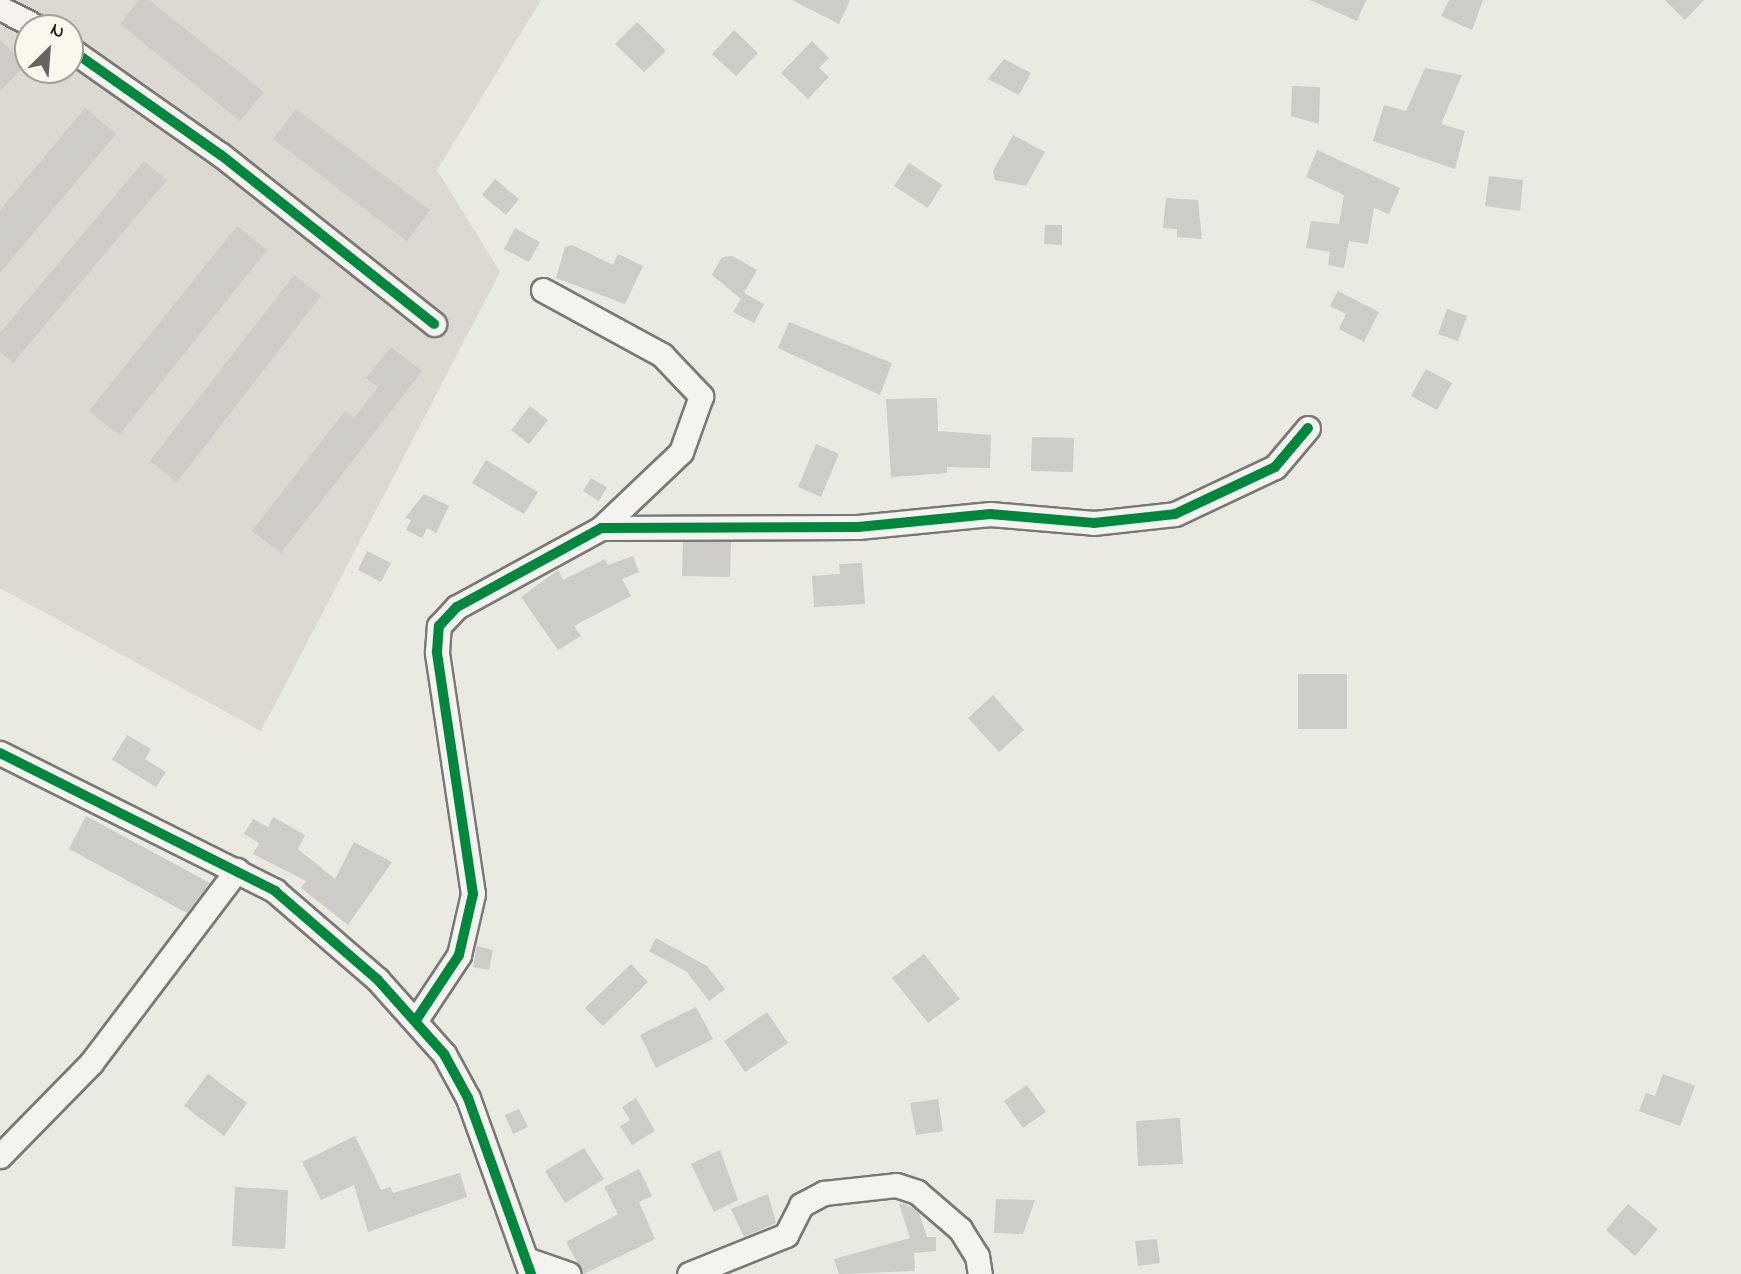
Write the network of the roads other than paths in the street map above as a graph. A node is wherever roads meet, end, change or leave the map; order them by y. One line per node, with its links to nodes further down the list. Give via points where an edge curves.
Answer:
1 (84, 59): 3 (street, via 221,155)
2 (543, 290): 5 (street, via 662,355 701,396 681,452)
3 (434, 324)
4 (1308, 428): 5 (street, via 1275,467 1175,514 1094,523 990,514 858,527)
5 (601, 528): 8 (street, via 457,607 439,626 436,652 472,894 459,955)
6 (0, 752): 7 (street)
7 (237, 870): 8 (street, via 310,919); 9 (street, via 92,1063)
8 (416, 1020): 10 (street, via 468,1098)
9 (0, 1156)
10 (530, 1267): 11 (street)
11 (569, 1274)
12 (689, 1274): 13 (street, via 786,1235 801,1205 824,1193 896,1185 917,1192 960,1229 977,1256)
13 (980, 1274)

